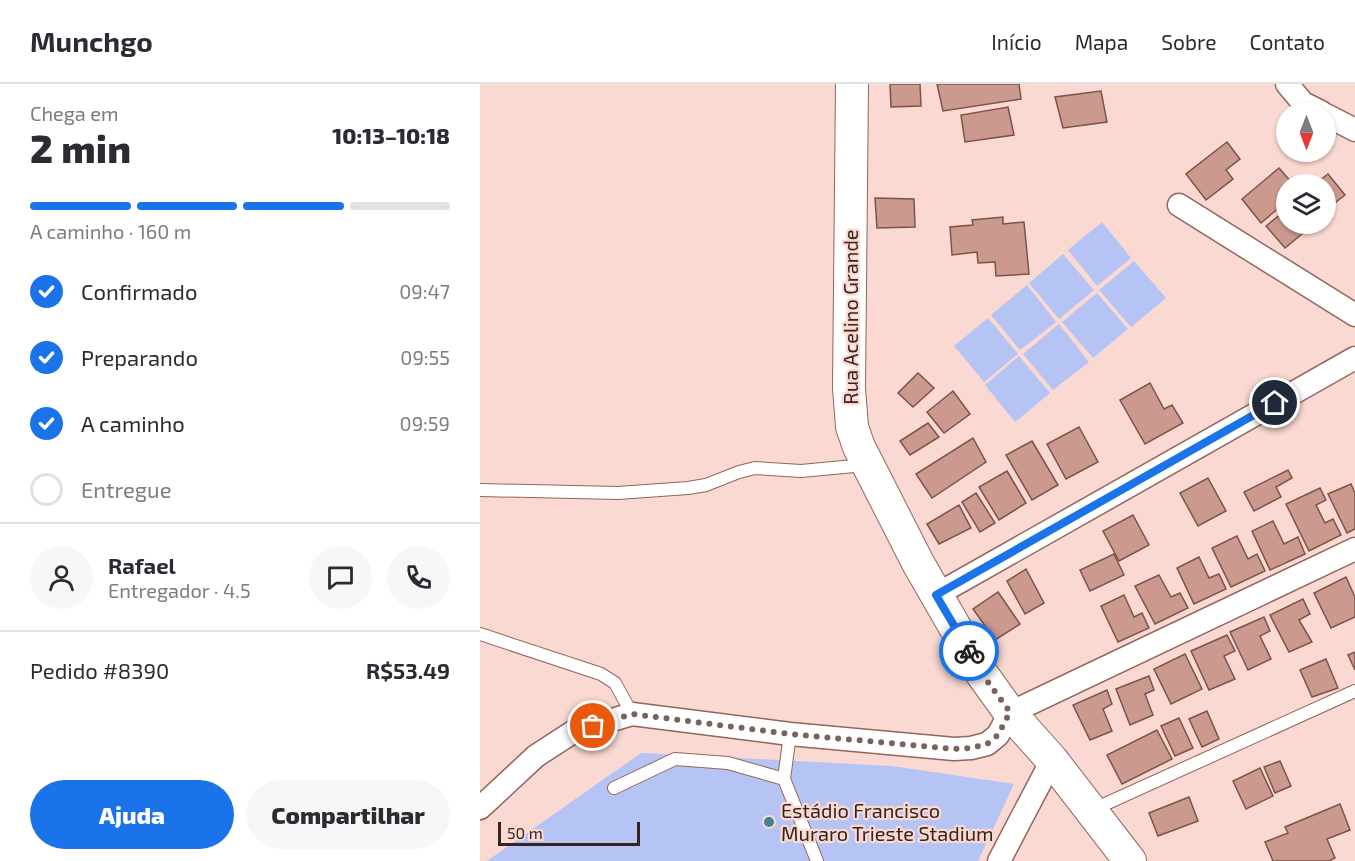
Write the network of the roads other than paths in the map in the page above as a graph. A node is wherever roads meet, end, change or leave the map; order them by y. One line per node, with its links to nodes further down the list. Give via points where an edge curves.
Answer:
1 (852, 84): 9 (street, Rua Acelino Grande, via 849,388 852,427)
2 (1287, 84): 3 (street)
3 (1302, 102)
4 (1336, 120): 5 (street)
5 (1355, 130)
6 (1179, 205): 7 (street)
7 (1355, 315)
8 (1355, 358): 12 (street)
9 (867, 465): 10 (lane, via 801,471 755,468 706,485 618,493); 12 (street, Rua Acelino Grande)
10 (480, 490)
11 (1355, 549): 15 (street)
12 (936, 595): 15 (street, Rua Acelino Grande, via 982,674)
13 (480, 634): 16 (lane, via 601,674 615,682)
14 (1355, 691): 22 (lane)
15 (1010, 712): 17 (street, via 998,735 987,744 971,748); 18 (street, Rua Acelino Grande)
16 (632, 714): 17 (street); 21 (street, via 573,732 536,756)
17 (790, 734): 19 (lane)
18 (1052, 760): 22 (street, Rua Acelino Grande); 24 (street)
19 (784, 778): 20 (lane, via 728,763 675,759); 23 (lane)
20 (614, 788)
21 (480, 808)
22 (1091, 810): 25 (street, Rua Acelino Grande)
23 (817, 861)
24 (999, 861)
25 (1130, 861)

